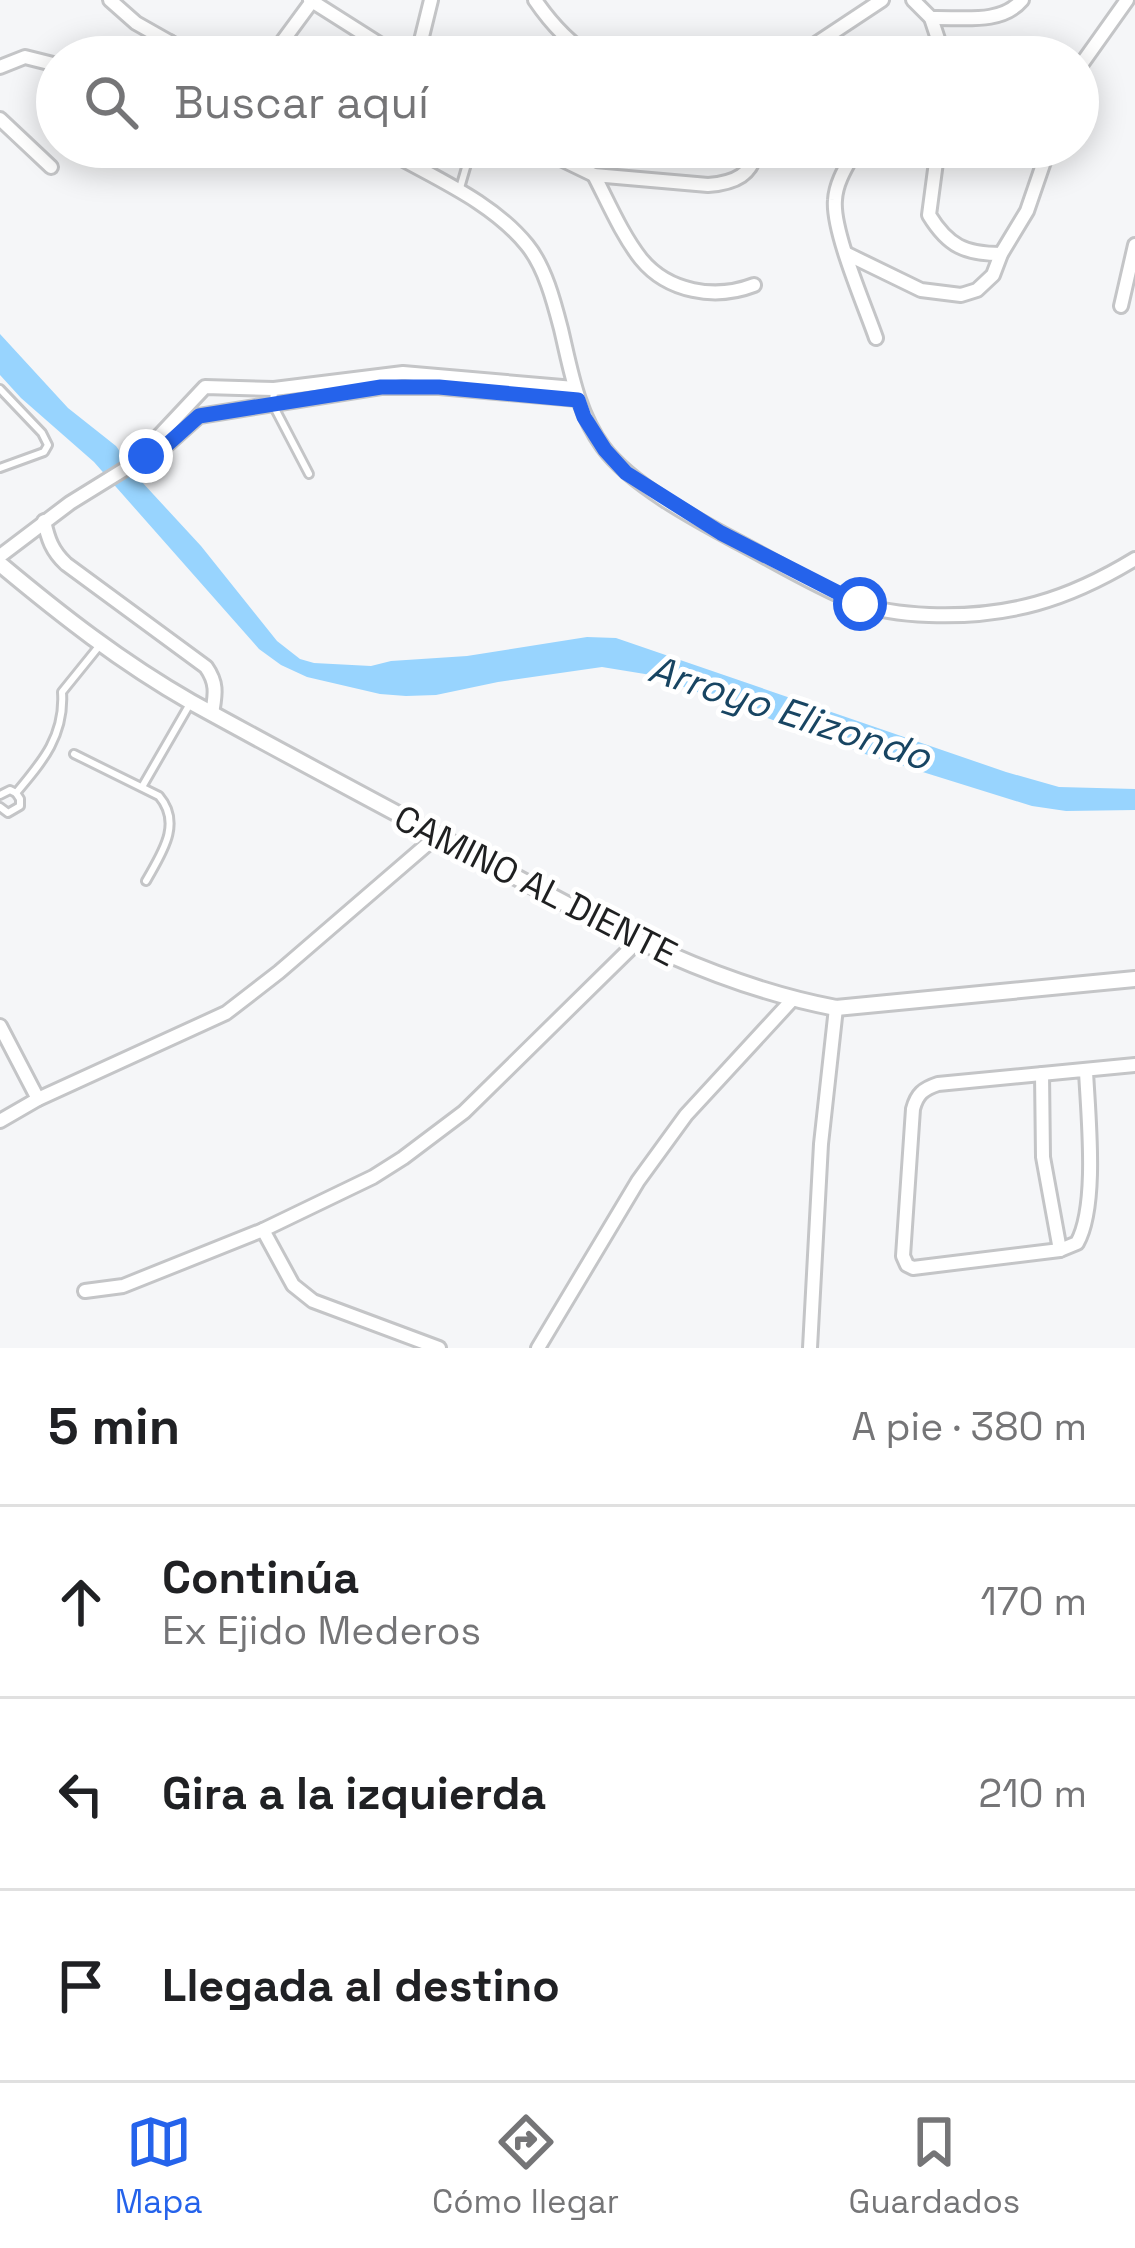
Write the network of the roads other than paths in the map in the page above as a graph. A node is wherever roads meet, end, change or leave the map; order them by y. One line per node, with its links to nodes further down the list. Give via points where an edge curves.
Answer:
1 (110, 0): 10 (street)
2 (312, 0): 11 (street); 12 (street)
3 (431, 0): 13 (street)
4 (536, 0): 14 (street)
5 (882, 0): 15 (street)
6 (913, 0): 9 (street)
7 (1022, 0): 9 (street, via 1000,16)
8 (1127, 0): 17 (street)
9 (931, 18): 16 (street)
10 (159, 36)
11 (286, 36)
12 (368, 36)
13 (422, 36)
14 (565, 36)
15 (828, 36)
16 (937, 36)
17 (1099, 39)
18 (36, 59): 19 (street)
19 (0, 67)
20 (0, 119): 21 (street)
21 (36, 153)
22 (424, 168): 30 (street)
23 (466, 168): 30 (lane)
24 (579, 168): 29 (street)
25 (751, 168): 29 (street, via 727,184 708,185)
26 (846, 168): 32 (street, via 834,203)
27 (935, 168): 33 (street, via 928,215 949,241)
28 (1042, 168): 33 (street, via 1028,211)
29 (593, 175): 34 (street, via 640,257 672,284 716,293)
30 (459, 192): 41 (street, via 531,249)
31 (1135, 245): 35 (street)
32 (847, 254): 33 (street, via 921,290 961,295 987,284); 36 (street)
33 (1000, 254)
34 (754, 285)
35 (1121, 306)
36 (876, 338)
37 (439, 381): 40 (street, via 375,375); 41 (street); 43 (street)
38 (234, 387): 40 (street); 42 (street, via 205,387); 44 (street)
39 (0, 389): 47 (lane, via 48,446)
40 (274, 389): 43 (lane)
41 (576, 394): 50 (street, via 626,473 860,604 966,616 1018,609)
42 (190, 402): 45 (street); 46 (street)
43 (273, 405): 44 (street); 48 (lane)
44 (232, 410): 45 (street)
45 (199, 416): 46 (street)
46 (142, 458): 49 (street)
47 (0, 468)
48 (309, 474)
49 (44, 521): 51 (street); 54 (street, via 56,555 206,667 217,689)
50 (1135, 559)
51 (0, 560): 52 (street, CAMINO AL DIENTE)
52 (100, 645): 53 (street, CAMINO AL DIENTE); 57 (lane, via 62,692 60,728)
53 (191, 702): 54 (street, CAMINO AL DIENTE); 56 (lane)
54 (212, 714): 60 (street, CAMINO AL DIENTE)
55 (74, 754): 56 (lane)
56 (142, 787): 61 (lane, via 159,796 171,818)
57 (16, 793): 58 (lane); 59 (lane, via 15,811)
58 (0, 795)
59 (0, 807)
60 (438, 835): 62 (street, CAMINO AL DIENTE); 70 (street, via 226,1013)
61 (146, 881)
62 (637, 942): 64 (street, CAMINO AL DIENTE); 72 (street, via 430,1139 373,1177)
63 (1135, 980): 65 (street, CAMINO AL DIENTE)
64 (792, 1000): 65 (street, CAMINO AL DIENTE); 76 (street, via 686,1115)
65 (836, 1008): 77 (street)
66 (0, 1026): 70 (street)
67 (1135, 1065): 68 (street)
68 (1086, 1071): 69 (street); 73 (street, via 1084,1227 1077,1244)
69 (1042, 1074): 73 (street, via 1043,1157); 73 (street, via 938,1084 917,1096 903,1256 913,1268)
70 (38, 1100): 71 (street)
71 (0, 1121)
72 (263, 1230): 74 (street, via 123,1286); 75 (street, via 293,1285 313,1301)
73 (1060, 1250)
74 (85, 1291)
75 (439, 1348)
76 (538, 1348)
77 (810, 1348)

